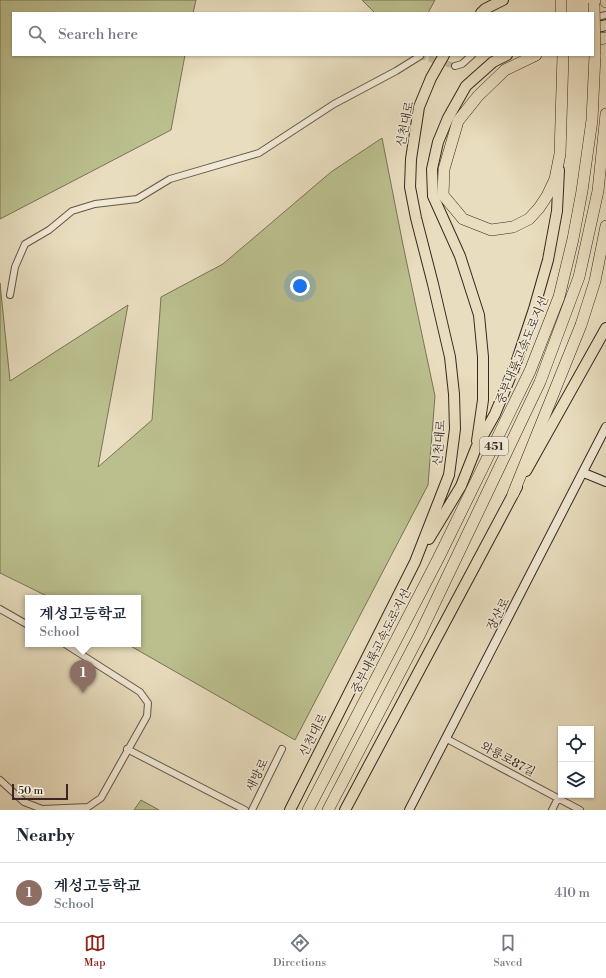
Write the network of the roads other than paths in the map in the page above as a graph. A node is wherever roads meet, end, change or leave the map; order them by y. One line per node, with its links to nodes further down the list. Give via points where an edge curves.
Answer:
1 (503, 0): 3 (highway)
2 (594, 2): 41 (highway, 중부내륙고속도로지선 / 451, bridge, via 592,120 582,191 559,297 530,371 492,450)
3 (482, 12)
4 (606, 15): 5 (street)
5 (594, 18)
6 (606, 25): 7 (highway)
7 (594, 28)
8 (606, 38): 9 (highway)
9 (594, 40)
10 (420, 56): 20 (street, via 334,104 259,153 170,179 137,199 94,204 72,211 49,230 25,244 15,267)
11 (443, 56): 29 (highway, 신천대로, via 419,107 411,159 410,187 450,358 454,429 449,475)
12 (471, 56): 16 (street, via 462,64)
13 (506, 56): 25 (highway, via 493,62 466,86 438,142 432,170 433,196 460,256 479,315 483,400)
14 (534, 56): 18 (highway, via 505,70 478,96 458,122 444,169 443,195 463,219 491,230 514,227 529,219 547,196 555,179)
15 (563, 56): 18 (highway)
16 (455, 66)
17 (606, 114): 42 (highway, 451, via 598,191 579,277 540,382 420,634)
18 (560, 154): 25 (highway, via 557,210 548,260 516,363 495,414)
19 (606, 226): 28 (highway, via 595,280 581,325)
20 (10, 295)
21 (606, 328): 23 (highway)
22 (606, 334): 23 (highway)
23 (594, 353): 28 (highway)
24 (606, 427): 26 (main road, 장산로)
25 (476, 448): 29 (highway, via 461,486)
26 (584, 473): 27 (main road); 33 (main road, 장산로)
27 (606, 482)
28 (513, 494): 43 (highway)
29 (415, 562): 40 (highway, 신천대로)
30 (0, 609): 31 (street)
31 (25, 623)
32 (70, 647): 34 (street, via 140,692 148,703 147,716)
33 (447, 739): 37 (street, 와룡로87길); 44 (main road, 장산로)
34 (127, 749): 36 (street, via 101,798 88,807 42,809 24,802); 38 (street)
35 (282, 749): 39 (street, 새방로)
36 (0, 780)
37 (558, 798): 45 (street); 46 (street, 와룡로87길)
38 (245, 810)
39 (252, 810)
40 (290, 810)
41 (308, 810)
42 (328, 810)
43 (345, 810)
44 (409, 810)
45 (552, 810)
46 (580, 810)

